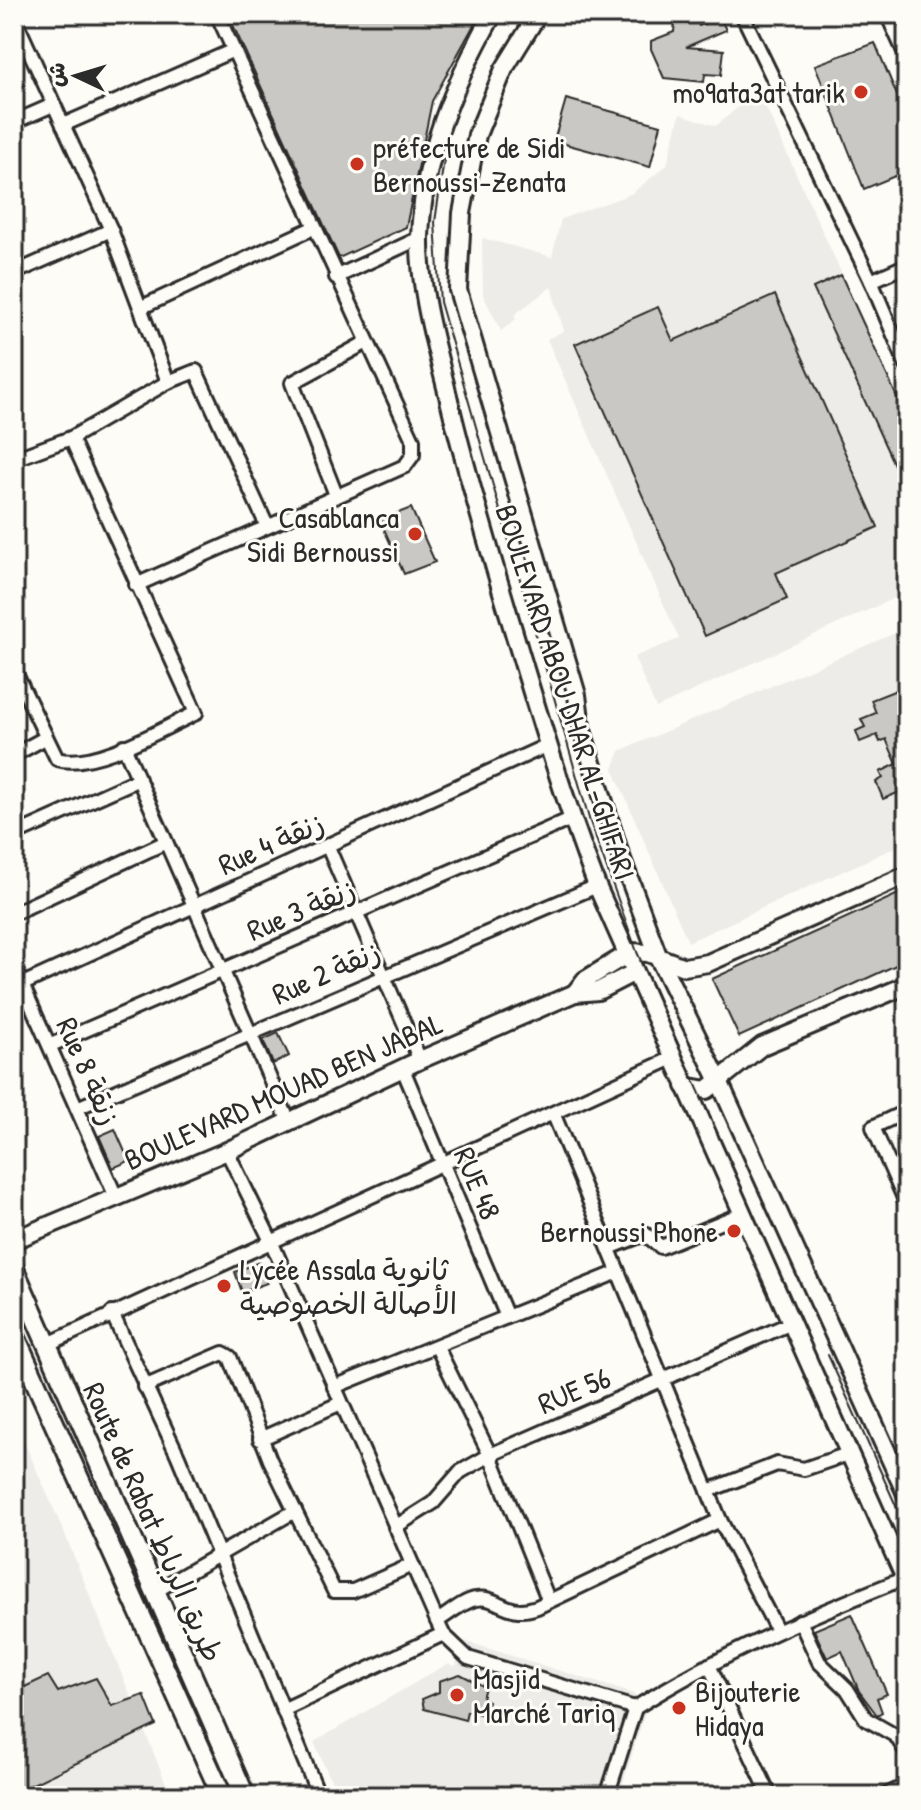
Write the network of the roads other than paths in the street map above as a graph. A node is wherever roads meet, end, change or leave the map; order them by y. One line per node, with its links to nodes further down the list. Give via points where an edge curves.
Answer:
1 (217, 14): 7 (street)
2 (493, 14): 14 (street, BOULEVARD ABOU DHAR AL-GHIFARI, via 441,120)
3 (538, 14): 44 (street, BOULEVARD ABOU DHAR AL-GHIFARI, via 504,69 477,135 462,213 458,290 577,695 581,727)
4 (742, 14): 18 (street)
5 (887, 14): 8 (street)
6 (14, 17): 9 (street)
7 (234, 50): 11 (street); 12 (street)
8 (907, 58)
9 (53, 105): 10 (street); 11 (street)
10 (14, 122)
11 (63, 125): 13 (street)
12 (313, 228): 17 (street); 19 (street)
13 (111, 230): 16 (street); 19 (street)
14 (420, 238): 17 (street); 30 (street, BOULEVARD ABOU DHAR AL-GHIFARI, via 425,295 463,460)
15 (907, 265): 18 (street)
16 (14, 273)
17 (336, 277): 20 (street)
18 (871, 281): 21 (street)
19 (142, 307): 22 (street)
20 (367, 342): 25 (street, via 292,383); 25 (street, via 413,440 413,455 405,466)
21 (907, 366)
22 (168, 382): 23 (street); 26 (street, via 200,372)
23 (71, 438): 24 (street); 27 (street)
24 (14, 459)
25 (336, 495): 26 (street)
26 (267, 526): 27 (street)
27 (136, 585): 31 (street, via 196,713)
28 (14, 670): 29 (street)
29 (45, 738): 31 (street, via 57,759 72,762); 32 (street)
30 (548, 745): 34 (street, BOULEVARD ABOU DHAR AL-GHIFARI); 37 (street, Rue 4 زنقة)
31 (124, 746): 33 (street)
32 (14, 755)
33 (139, 779): 35 (street); 36 (street)
34 (571, 819): 39 (street, BOULEVARD ABOU DHAR AL-GHIFARI); 42 (street, Rue 3 زنقة)
35 (14, 835)
36 (166, 842): 40 (street); 41 (street)
37 (328, 847): 40 (street, Rue 4 زنقة); 42 (street)
38 (907, 875): 44 (street, via 708,963 684,967)
39 (597, 886): 43 (street, BOULEVARD ABOU DHAR AL-GHIFARI); 48 (street, Rue 2 زنقة)
40 (194, 906): 46 (street); 50 (street, Rue 4 زنقة)
41 (14, 913)
42 (357, 913): 46 (street, Rue 3 زنقة); 48 (street)
43 (624, 955): 44 (street, via 642,952); 47 (street, BOULEVARD ABOU DHAR AL-GHIFARI); 51 (street, BOULEVARD MOUAD BEN JABAL, via 585,980)
44 (660, 961): 57 (street, BOULEVARD ABOU DHAR AL-GHIFARI)
45 (14, 966): 50 (street, Rue 8 زنقة)
46 (222, 971): 52 (street); 53 (street, Rue 3 زنقة)
47 (633, 973): 51 (street, BOULEVARD MOUAD BEN JABAL, via 598,991); 54 (street, BOULEVARD ABOU DHAR AL-GHIFARI)
48 (382, 975): 52 (street, Rue 2 زنقة); 55 (street)
49 (907, 985): 57 (street, via 762,1046)
50 (18, 986): 53 (street, Rue 8 زنقة)
51 (575, 993): 55 (street, BOULEVARD MOUAD BEN JABAL)
52 (250, 1034): 59 (street, Rue 2 زنقة); 62 (street)
53 (51, 1045): 59 (street, Rue 8 زنقة)
54 (673, 1058): 58 (street, BOULEVARD ABOU DHAR AL-GHIFARI); 61 (street)
55 (420, 1060): 56 (street, BOULEVARD MOUAD BEN JABAL)
56 (403, 1069): 62 (street, BOULEVARD MOUAD BEN JABAL); 64 (street, RUE 48)
57 (719, 1081): 58 (street, via 707,1090); 86 (street, BOULEVARD ABOU DHAR AL-GHIFARI)
58 (685, 1086): 67 (street, BOULEVARD ABOU DHAR AL-GHIFARI)
59 (77, 1108): 65 (street, Rue 8 زنقة)
60 (907, 1111): 66 (street, via 873,1127)
61 (554, 1115): 64 (street); 70 (street)
62 (289, 1122): 63 (street, BOULEVARD MOUAD BEN JABAL)
63 (227, 1151): 65 (street, BOULEVARD MOUAD BEN JABAL); 69 (street)
64 (441, 1162): 69 (street); 74 (street, RUE 48)
65 (116, 1197): 68 (street, BOULEVARD MOUAD BEN JABAL)
66 (907, 1205)
67 (741, 1214): 70 (street, via 661,1247 645,1234); 75 (street, BOULEVARD ABOU DHAR AL-GHIFARI)
68 (14, 1240)
69 (271, 1241): 73 (street); 81 (street)
70 (609, 1248): 72 (street)
71 (14, 1269): 77 (main road, Route de Rabat طريق الرباط)
72 (618, 1272): 74 (street); 79 (street)
73 (112, 1313): 77 (street); 80 (street)
74 (507, 1317): 78 (street)
75 (789, 1324): 79 (street, RUE 56); 84 (street, BOULEVARD ABOU DHAR AL-GHIFARI)
76 (14, 1334): 106 (main road, Route de Rabat طريق الرباط)
77 (46, 1345): 95 (main road, Route de Rabat طريق الرباط)
78 (437, 1347): 81 (street); 85 (street)
79 (664, 1380): 85 (street, RUE 56); 87 (street)
80 (144, 1387): 83 (street, via 223,1353 230,1357); 92 (street)
81 (334, 1387): 82 (street)
82 (341, 1403): 83 (street); 91 (street)
83 (260, 1439): 89 (street)
84 (848, 1454): 87 (street, via 804,1469 777,1464); 94 (street, BOULEVARD ABOU DHAR AL-GHIFARI)
85 (490, 1455): 91 (street, RUE 56, via 460,1472 433,1503); 96 (street)
86 (900, 1462): 88 (street, BOULEVARD ABOU DHAR AL-GHIFARI)
87 (708, 1491): 90 (street)
88 (907, 1496)
89 (295, 1511): 92 (street); 93 (street, via 334,1591 353,1591)
90 (720, 1520): 96 (street); 99 (street)
91 (395, 1527): 93 (street)
92 (218, 1556): 95 (street); 103 (street)
93 (412, 1565): 97 (street)
94 (906, 1580): 98 (street)
95 (154, 1592): 107 (main road, Route de Rabat طريق الرباط)
96 (548, 1599): 97 (street, via 524,1611 475,1599)
97 (437, 1621): 100 (street)
98 (800, 1621): 99 (street); 104 (street, via 819,1662 847,1689 866,1719 896,1736)
99 (777, 1630): 101 (street)
100 (443, 1634): 102 (street, via 460,1653 479,1662); 103 (street)
101 (709, 1665): 102 (street); 110 (street)
102 (635, 1708): 109 (street)
103 (285, 1709): 108 (street)
104 (907, 1753)
105 (907, 1785): 111 (street)
106 (222, 1796)
107 (245, 1796)
108 (319, 1796)
109 (607, 1796)
110 (770, 1796)
111 (884, 1796)

